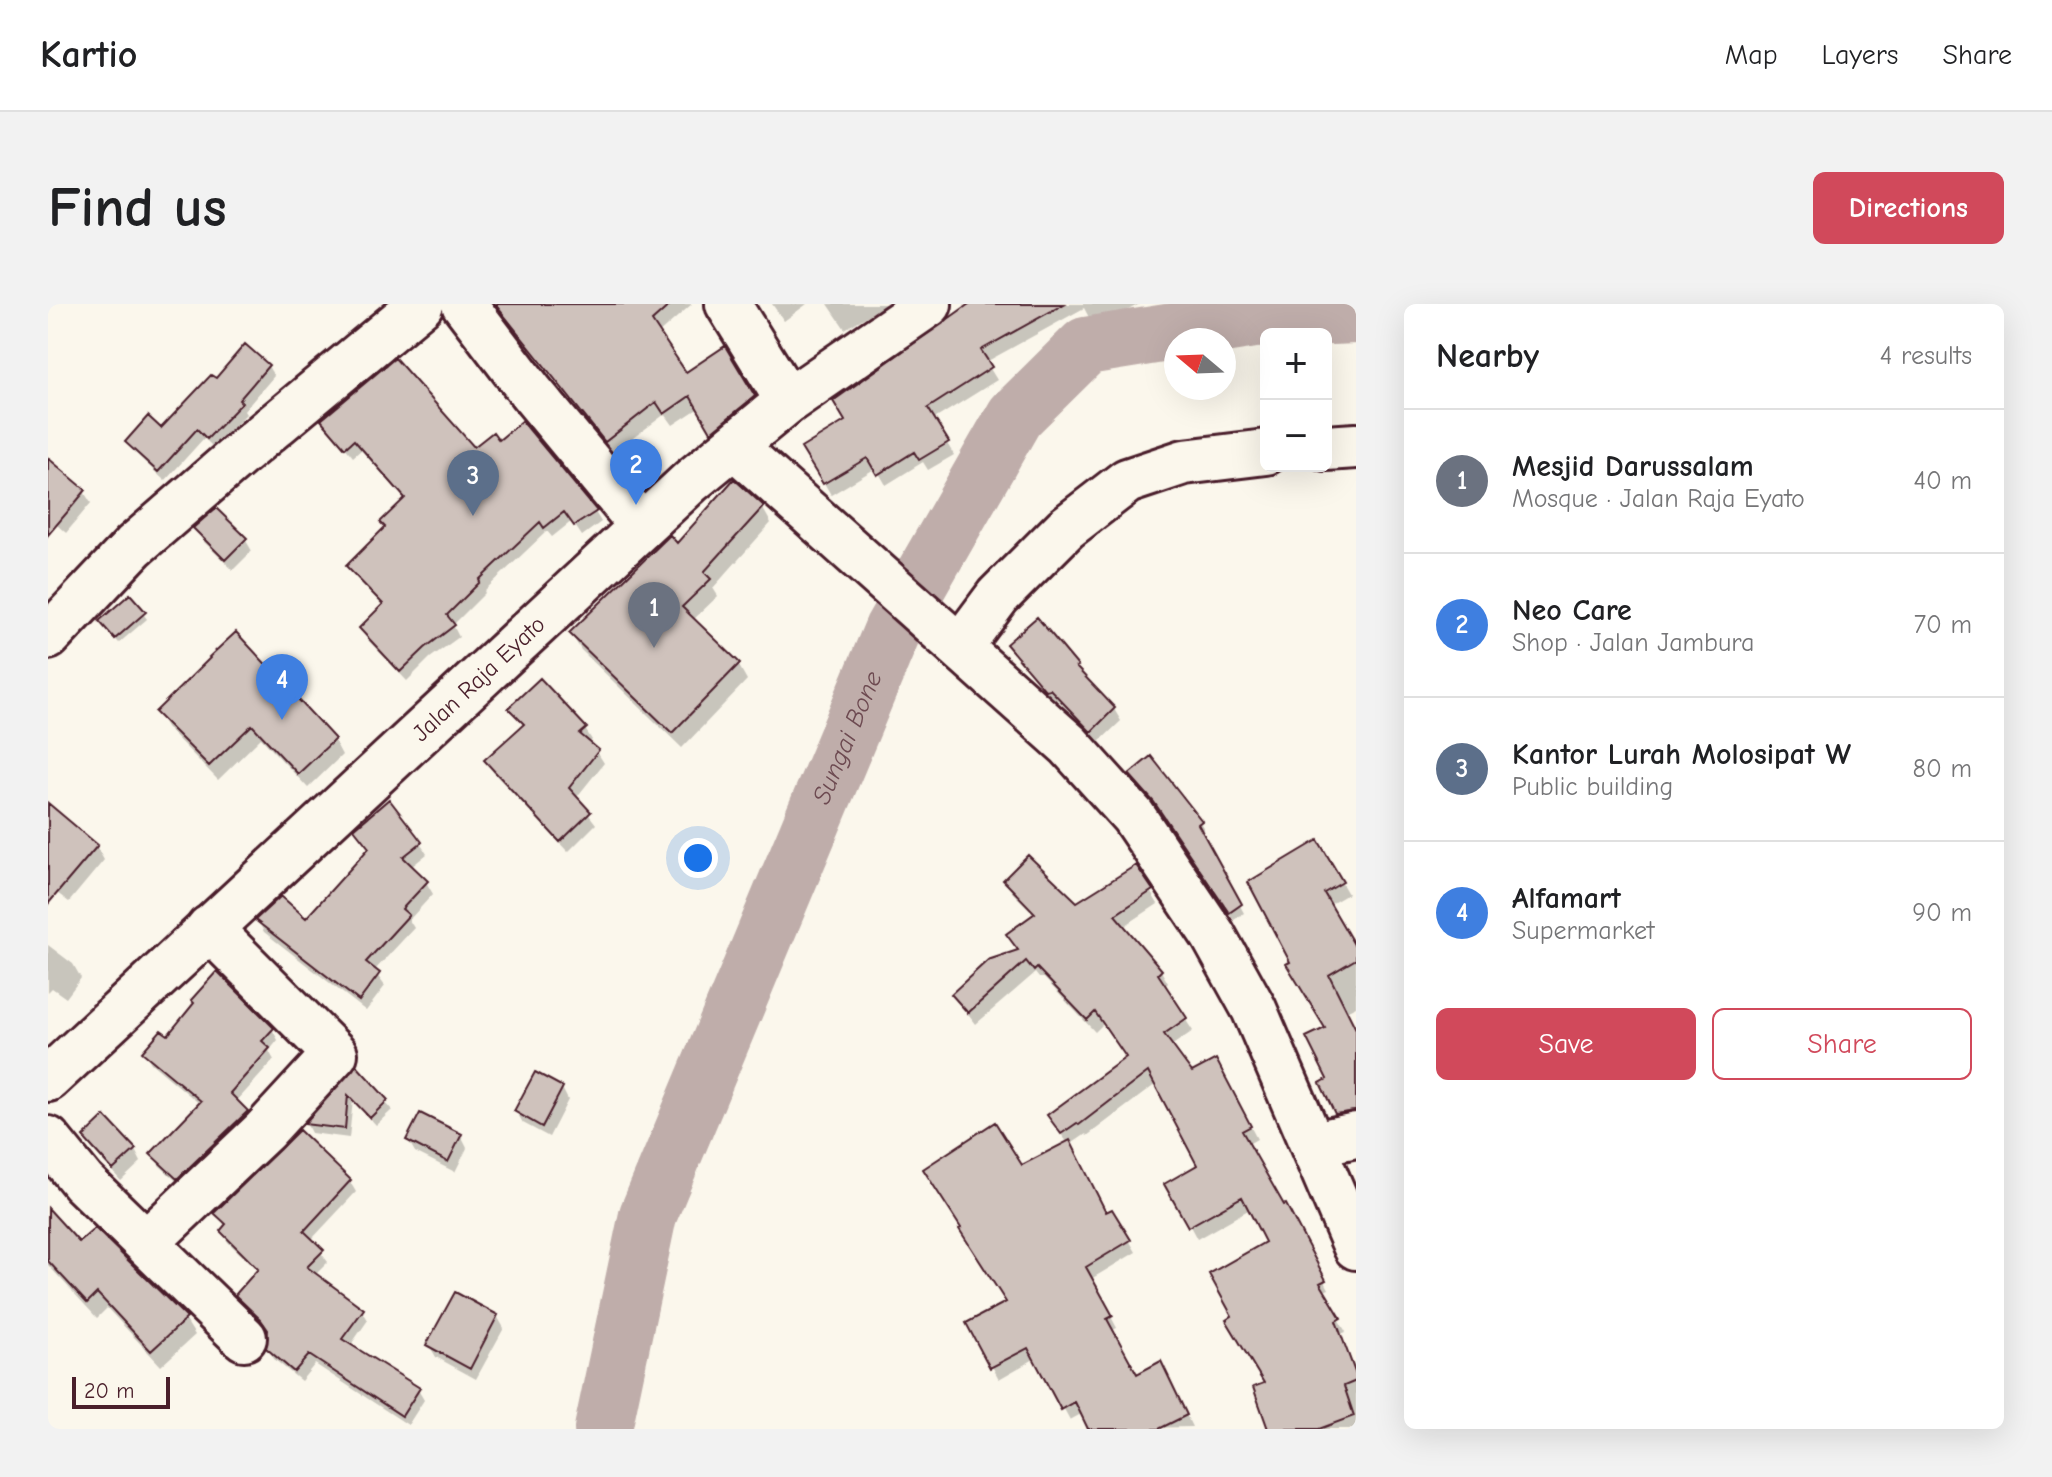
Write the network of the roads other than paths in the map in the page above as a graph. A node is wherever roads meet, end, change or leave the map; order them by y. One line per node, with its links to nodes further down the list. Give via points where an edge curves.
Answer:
1 (421, 304): 11 (street, via 134,546)
2 (464, 304): 10 (street)
3 (728, 304): 5 (street)
4 (929, 304): 5 (street, Jalan Raja Eyato)
5 (788, 401): 6 (street, Jalan Raja Eyato)
6 (734, 446): 10 (street, Jalan Raja Eyato); 12 (street)
7 (1356, 446): 8 (street)
8 (1332, 448)
9 (1260, 453): 12 (street, via 1184,462 1127,481 1066,528)
10 (642, 526): 13 (street, Jalan Raja Eyato)
11 (48, 637)
12 (956, 644): 17 (street, via 1069,745 1133,816 1213,935 1254,1009)
13 (209, 928): 14 (street, Jalan Raja Eyato); 18 (street, via 335,1054 264,1131)
14 (48, 1079)
15 (1356, 1135): 17 (street)
16 (48, 1139): 18 (street, via 83,1182)
17 (1313, 1144): 19 (street)
18 (147, 1242): 20 (street)
19 (1356, 1247)
20 (244, 1338)

